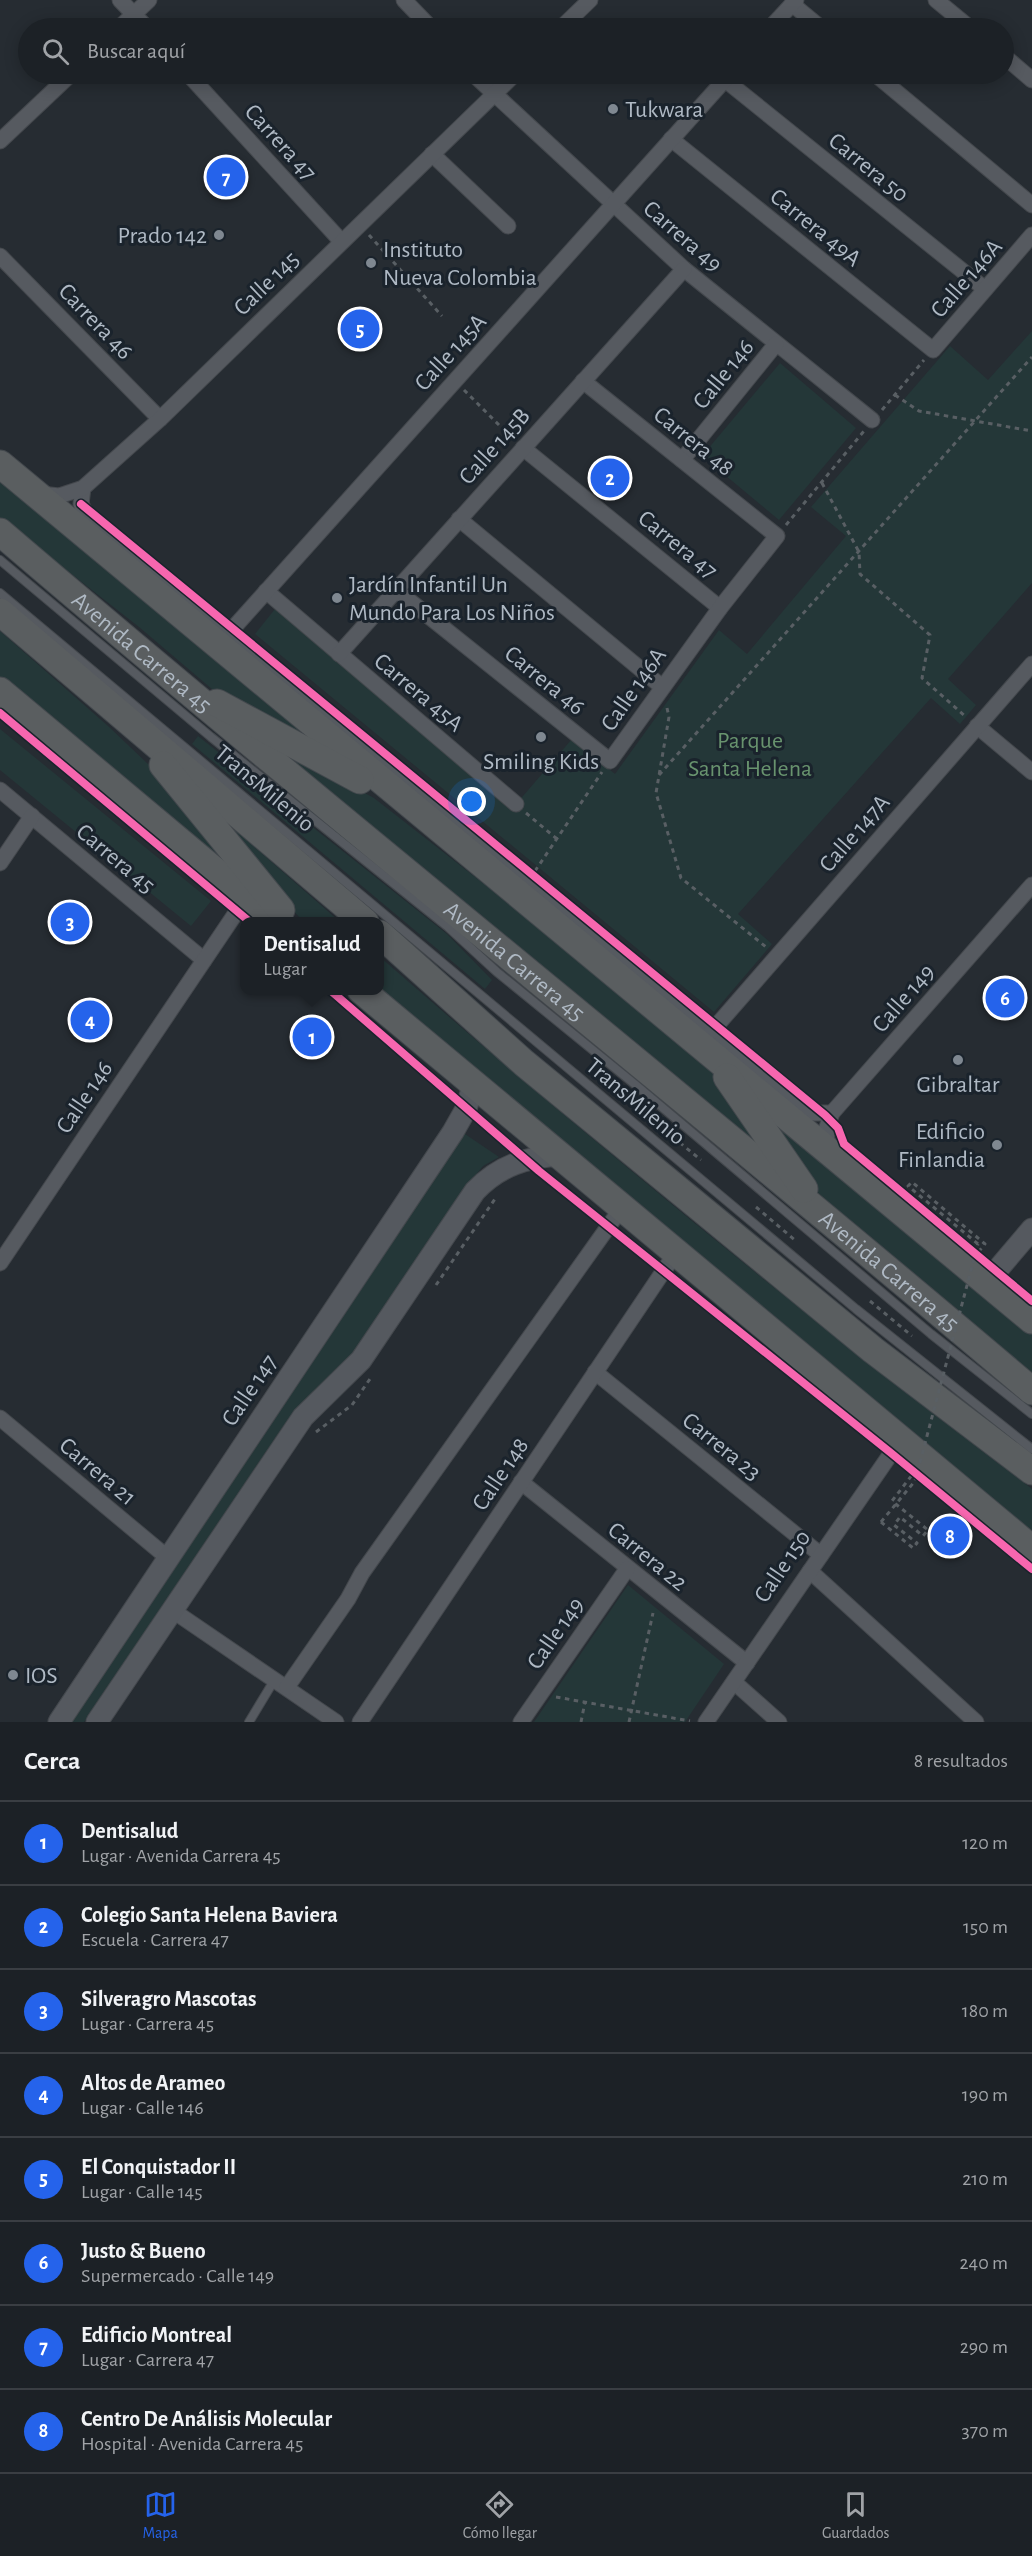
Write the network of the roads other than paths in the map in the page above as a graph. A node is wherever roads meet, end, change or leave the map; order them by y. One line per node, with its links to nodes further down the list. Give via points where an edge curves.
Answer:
1 (120, 0): 7 (street)
2 (149, 0): 7 (street)
3 (404, 0): 10 (street)
4 (590, 0): 11 (street)
5 (936, 0): 14 (street)
6 (794, 2): 12 (street); 13 (street)
7 (134, 14): 8 (street); 9 (street)
8 (130, 18)
9 (138, 18)
10 (421, 18)
11 (571, 18)
12 (779, 18)
13 (811, 18)
14 (958, 18)
15 (1014, 65): 16 (street)
16 (1032, 80)
17 (60, 84): 26 (street)
18 (197, 84): 32 (street, Carrera 47)
19 (483, 84): 24 (street, Carrera 49)
20 (505, 84): 24 (street, Calle 145)
21 (720, 84): 25 (street, Calle 145A)
22 (737, 84): 35 (street, Carrera 50)
23 (887, 84): 29 (street)
24 (493, 95): 27 (street, Calle 145); 28 (street, Carrera 49)
25 (671, 139): 28 (street, Calle 145A); 37 (street, Carrera 49A)
26 (0, 141)
27 (432, 154): 30 (street); 32 (street, Calle 145)
28 (613, 204): 34 (street, Carrera 49); 51 (street, Calle 145A)
29 (1032, 205)
30 (508, 226)
31 (1032, 235): 35 (street, Calle 146A)
32 (341, 241): 39 (street, Calle 145)
33 (0, 256): 39 (street, Carrera 46)
34 (684, 269): 36 (street, Carrera 49); 38 (street, Calle 145B)
35 (985, 289): 37 (street, Calle 146A)
36 (776, 344): 40 (street, Carrera 49); 42 (street, Calle 146)
37 (933, 350)
38 (583, 381): 41 (street, Calle 145B); 42 (street, Carrera 48)
39 (160, 419): 44 (street, Calle 145)
40 (873, 420)
41 (523, 448): 46 (street, Calle 145B); 53 (street, Carrera 47)
42 (682, 460): 48 (street, Carrera 48)
43 (0, 464): 45 (highway)
44 (84, 488): 45 (street, Calle 145, via 58,496); 55 (street, via 81,504 90,521)
45 (35, 492): 67 (highway)
46 (459, 519): 50 (street, Calle 145B); 59 (street)
47 (0, 532): 58 (highway, Avenida Carrera 45)
48 (777, 536): 53 (street, Calle 146A)
49 (0, 560): 92 (lane, TransMilenio)
50 (396, 590): 56 (street, Calle 145B); 63 (street, Carrera 46)
51 (266, 591): 55 (street, Calle 145A); 56 (street, Carrera 45A)
52 (0, 593): 95 (lane, TransMilenio, via 847,1302)
53 (720, 608): 59 (street, Calle 146A)
54 (0, 612): 61 (highway)
55 (228, 633): 78 (street)
56 (339, 654): 66 (street, Carrera 45A)
57 (1032, 664): 62 (street, Calle 147A)
58 (170, 678): 67 (highway); 84 (highway, Avenida Carrera 45)
59 (662, 686): 63 (street, Calle 146A)
60 (0, 691): 71 (highway)
61 (129, 722): 73 (highway); 74 (highway)
62 (977, 726): 64 (street); 78 (street, Calle 147A)
63 (610, 761)
64 (1032, 772)
65 (0, 790): 68 (street, Carrera 45)
66 (516, 804)
67 (412, 808): 78 (highway)
68 (32, 816): 69 (street); 76 (street, Carrera 45)
69 (0, 863)
70 (1032, 885): 80 (street, Calle 149)
71 (246, 898): 72 (highway); 76 (street, Calle 146)
72 (271, 917)
73 (289, 917)
74 (360, 917)
75 (384, 938): 96 (highway, via 516,1056 845,1327)
76 (204, 960): 87 (street, Calle 146)
77 (368, 995): 79 (highway)
78 (705, 1036): 80 (street, via 805,1109); 81 (highway); 84 (highway)
79 (474, 1083): 82 (highway); 100 (main road, Calle 147, via 453,1132)
80 (831, 1113): 81 (street, via 826,1130)
81 (828, 1149): 88 (highway)
82 (562, 1155): 83 (highway); 103 (main road, via 534,1157 511,1165 476,1191 361,1360 303,1417)
83 (623, 1206): 86 (highway); 106 (street, via 362,1573 348,1599)
84 (829, 1220): 91 (highway, Avenida Carrera 45)
85 (1032, 1229): 88 (main road)
86 (677, 1251): 90 (street, Calle 148); 94 (highway)
87 (0, 1263)
88 (991, 1277): 89 (highway)
89 (1032, 1320)
90 (595, 1372): 97 (street, Calle 148); 99 (street, Carrera 23)
91 (1032, 1391)
92 (1032, 1414)
93 (0, 1418): 100 (street, Carrera 21)
94 (896, 1446): 98 (highway); 99 (street, Calle 150)
95 (1032, 1449)
96 (1032, 1471)
97 (521, 1482): 101 (street, Carrera 22); 111 (street, Calle 148)
98 (1032, 1549)
99 (821, 1555): 102 (street, Calle 150)
100 (168, 1558): 107 (main road, Calle 147)
101 (627, 1569): 104 (street, Carrera 22); 112 (street, Calle 149)
102 (810, 1570): 104 (street, Calle 150); 115 (street)
103 (172, 1610): 106 (street); 108 (main road)
104 (747, 1663): 105 (street, Calle 150)
105 (734, 1682): 113 (street, Calle 150); 114 (street)
106 (281, 1683): 109 (lane); 110 (street)
107 (59, 1722)
108 (97, 1722)
109 (249, 1722)
110 (336, 1722)
111 (360, 1722)
112 (521, 1722)
113 (706, 1722)
114 (779, 1722)
115 (976, 1722)

